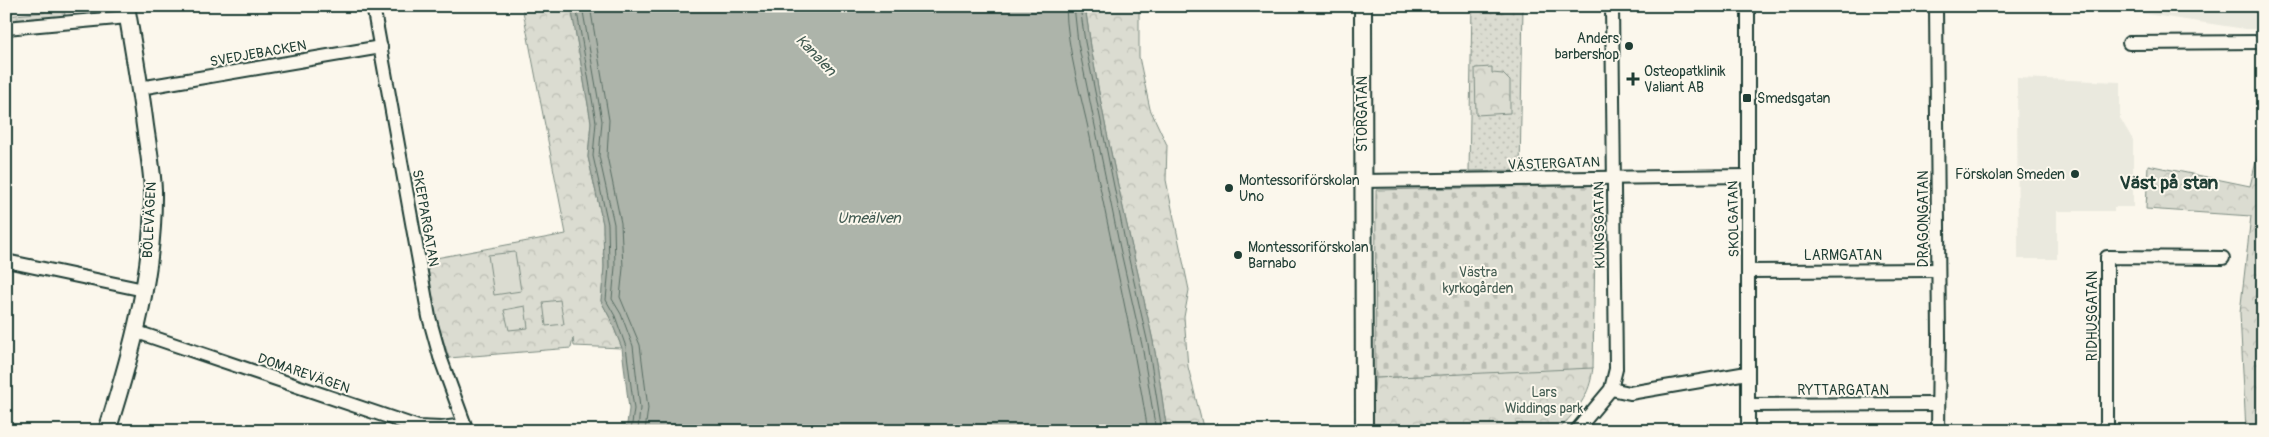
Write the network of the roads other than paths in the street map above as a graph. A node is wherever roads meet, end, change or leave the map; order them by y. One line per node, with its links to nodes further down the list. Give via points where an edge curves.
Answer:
1 (373, 6): 10 (street, SKEPPARGATAN)
2 (1362, 6): 14 (street, STORGATAN)
3 (1612, 6): 12 (street, KUNGSGATAN)
4 (1748, 6): 13 (street, SKOLGATAN)
5 (1936, 6): 17 (street, DRAGONGATAN)
6 (127, 11): 7 (street); 11 (street, BÖLEVÄGEN)
7 (6, 28)
8 (2263, 42): 9 (street)
9 (2128, 43)
10 (381, 47): 11 (street, SVEDJEBACKEN); 25 (street, SKEPPARGATAN, via 429,317 442,364)
11 (140, 88): 19 (street, BÖLEVÄGEN, via 152,189)
12 (1613, 176): 13 (street, VÄSTERGATAN); 14 (street, VÄSTERGATAN); 22 (street, KUNGSGATAN, via 1616,369)
13 (1747, 176): 18 (street, SKOLGATAN)
14 (1362, 181): 27 (street, STORGATAN)
15 (2224, 258): 31 (street, RIDHUSGATAN, via 2107,257)
16 (6, 262): 19 (street)
17 (1938, 270): 18 (street, LARMGATAN); 23 (street, DRAGONGATAN)
18 (1749, 271): 21 (street, SKOLGATAN)
19 (144, 290): 20 (street, BÖLEVÄGEN)
20 (137, 332): 25 (street, DOMAREVÄGEN, via 418,427); 26 (street, BÖLEVÄGEN)
21 (1747, 373): 22 (street, via 1630,393); 24 (street, SKOLGATAN)
22 (1611, 389): 28 (street, KUNGSGATAN)
23 (1938, 404): 24 (street, RYTTARGATAN); 30 (street, DRAGONGATAN)
24 (1748, 405): 29 (street, SKOLGATAN)
25 (466, 428)
26 (108, 431)
27 (1364, 431)
28 (1576, 431)
29 (1748, 431)
30 (1938, 431)
31 (2107, 431)

